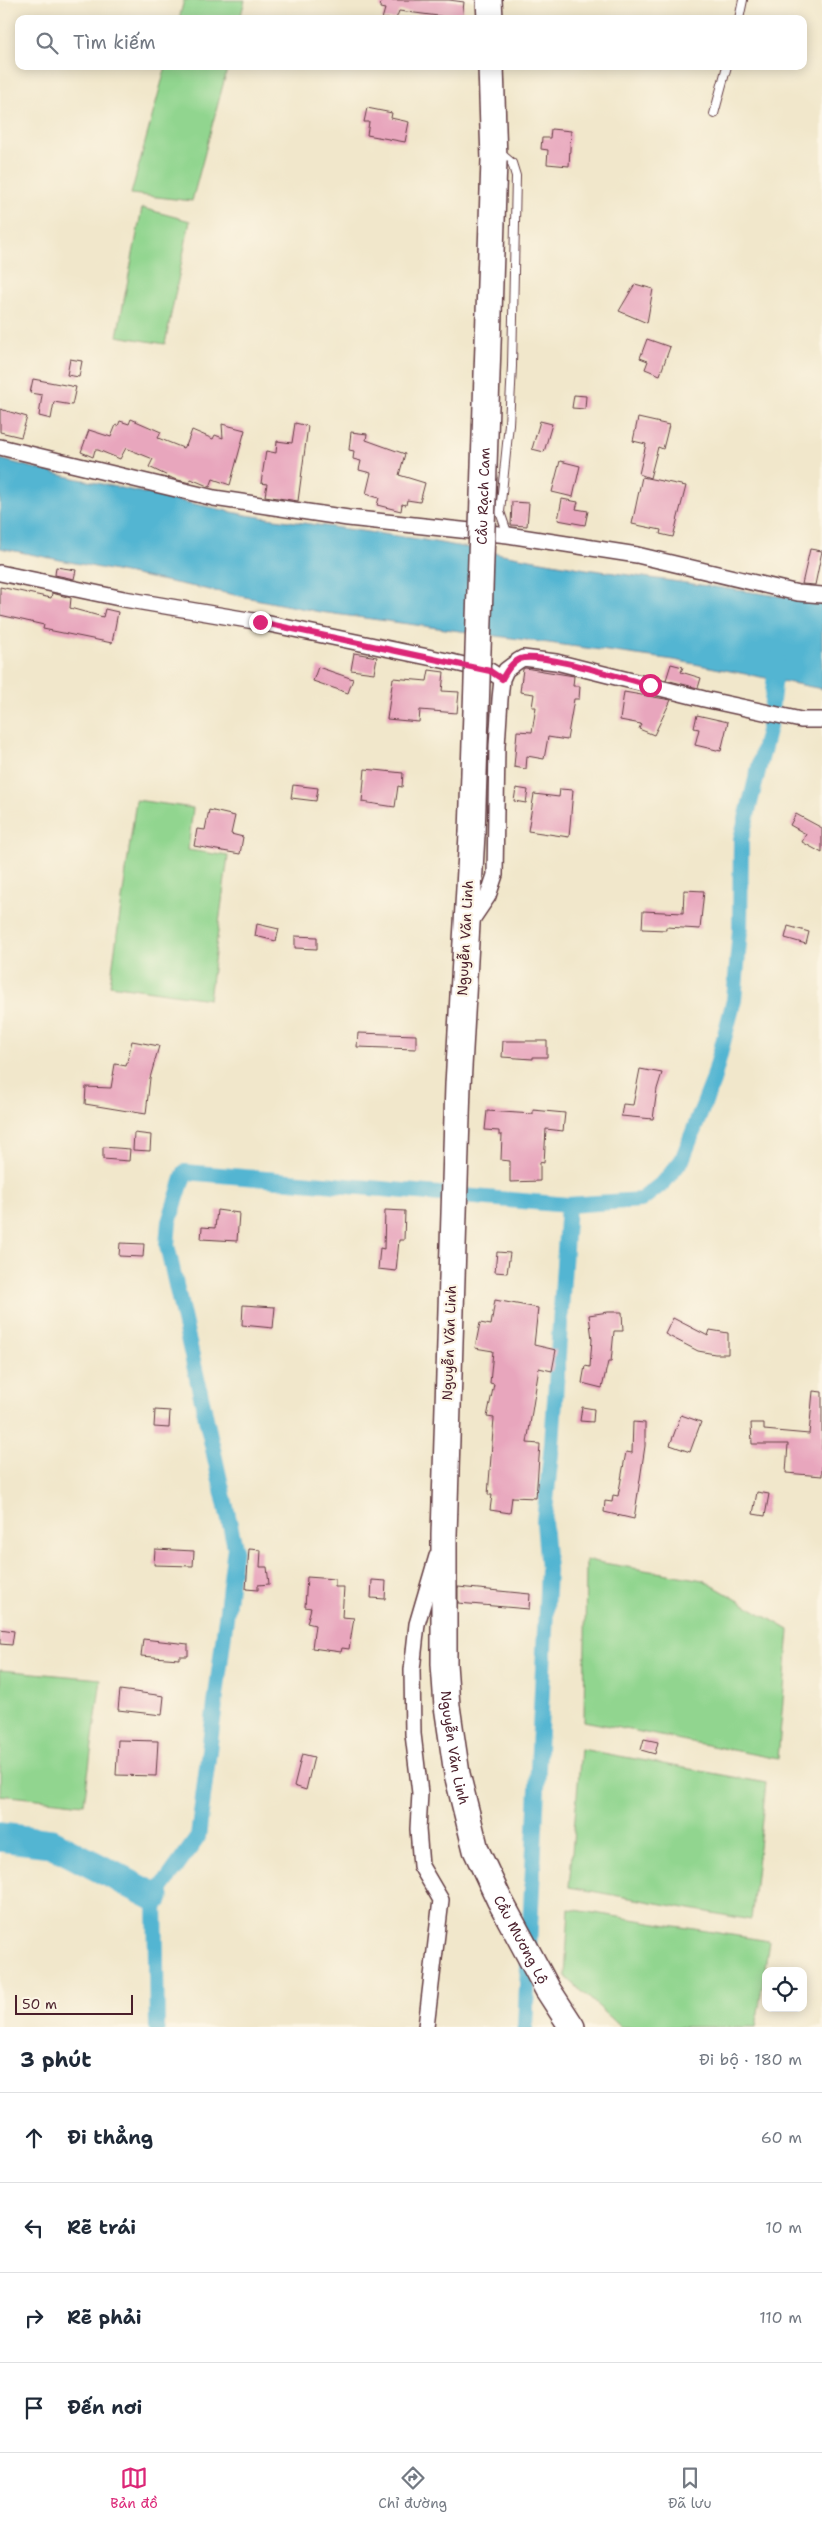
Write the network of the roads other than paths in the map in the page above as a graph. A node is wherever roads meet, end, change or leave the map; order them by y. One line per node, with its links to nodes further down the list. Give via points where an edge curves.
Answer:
1 (489, 0): 3 (highway)
2 (743, 0): 4 (lane)
3 (490, 15)
4 (740, 15)
5 (491, 70): 8 (highway)
6 (725, 70): 7 (lane)
7 (714, 114)
8 (494, 154): 10 (lane, via 512,163 516,176 512,366 500,512); 15 (highway, Cầu Rạch Cam, bridge)
9 (0, 447): 10 (street, via 214,498 348,518)
10 (508, 535): 12 (street, via 637,555)
11 (0, 572): 13 (street, via 430,658 490,671)
12 (822, 595)
13 (502, 679): 14 (street, via 506,670 518,661 535,659 801,720); 16 (street, via 497,746 495,875 488,896)
14 (822, 720)
15 (472, 834): 16 (highway, Nguyễn Văn Linh)
16 (465, 929): 17 (highway, Nguyễn Văn Linh)
17 (444, 1535): 18 (highway, Nguyễn Văn Linh, via 447,1706 457,1774); 19 (street, via 417,1624 412,1670 421,1866 441,1900)
18 (476, 1850): 20 (highway, Cầu Mương Lộ, via 548,1990)
19 (426, 2027)
20 (572, 2027)

